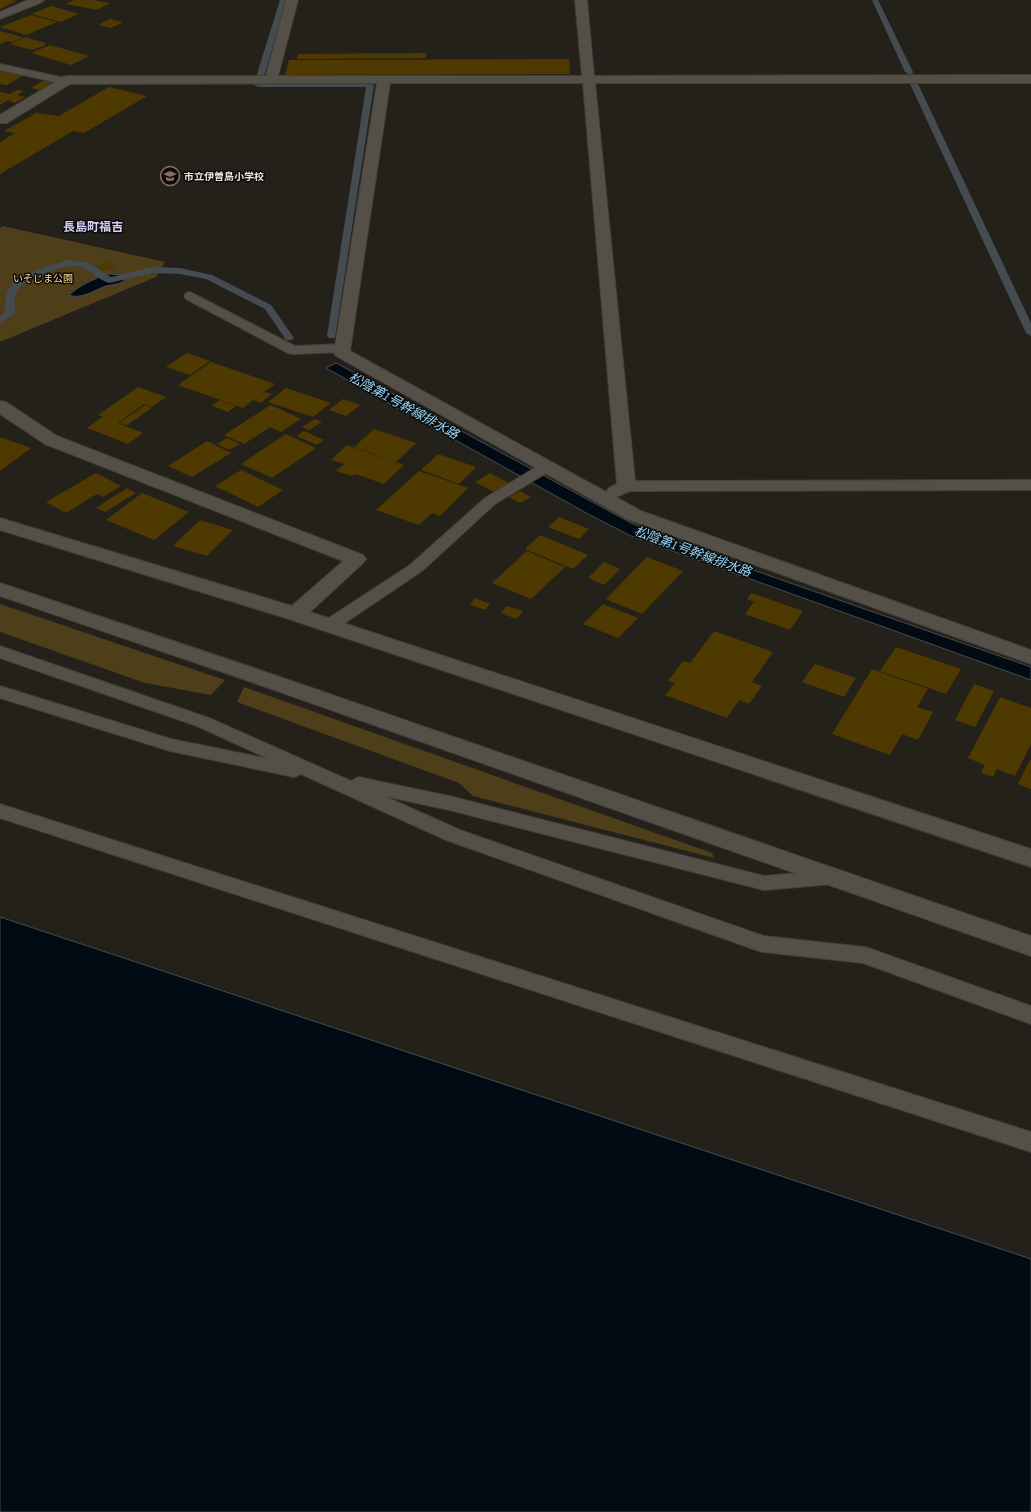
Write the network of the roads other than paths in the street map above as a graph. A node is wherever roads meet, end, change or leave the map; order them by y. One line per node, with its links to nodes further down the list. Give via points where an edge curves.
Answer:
1 (38, 0): 4 (street)
2 (292, 0): 6 (street)
3 (580, 0): 8 (street)
4 (0, 16)
5 (0, 67): 10 (lane)
6 (271, 79): 7 (street); 10 (street)
7 (384, 79): 8 (street); 13 (street)
8 (587, 79): 9 (street); 17 (street)
9 (1031, 79)
10 (65, 81): 11 (street)
11 (0, 119)
12 (190, 296): 13 (lane, via 293,350)
13 (344, 348): 15 (street, via 342,354)
14 (0, 406): 21 (street, via 51,440 356,559)
15 (545, 468): 18 (street); 22 (lane, via 490,501 416,568)
16 (1031, 485): 17 (street)
17 (626, 486): 18 (street)
18 (605, 498): 24 (street, via 634,515)
19 (0, 524): 21 (street)
20 (0, 589): 29 (street)
21 (296, 614): 22 (street)
22 (330, 625): 28 (street)
23 (0, 652): 26 (lane, via 203,722)
24 (1031, 657)
25 (0, 692): 26 (lane, via 170,745)
26 (326, 778): 29 (lane, via 449,803 764,883); 31 (lane, via 453,835 763,944 864,955)
27 (0, 811): 32 (lane)
28 (1031, 858)
29 (833, 876): 30 (street)
30 (1031, 946)
31 (1031, 1015)
32 (1031, 1142)

